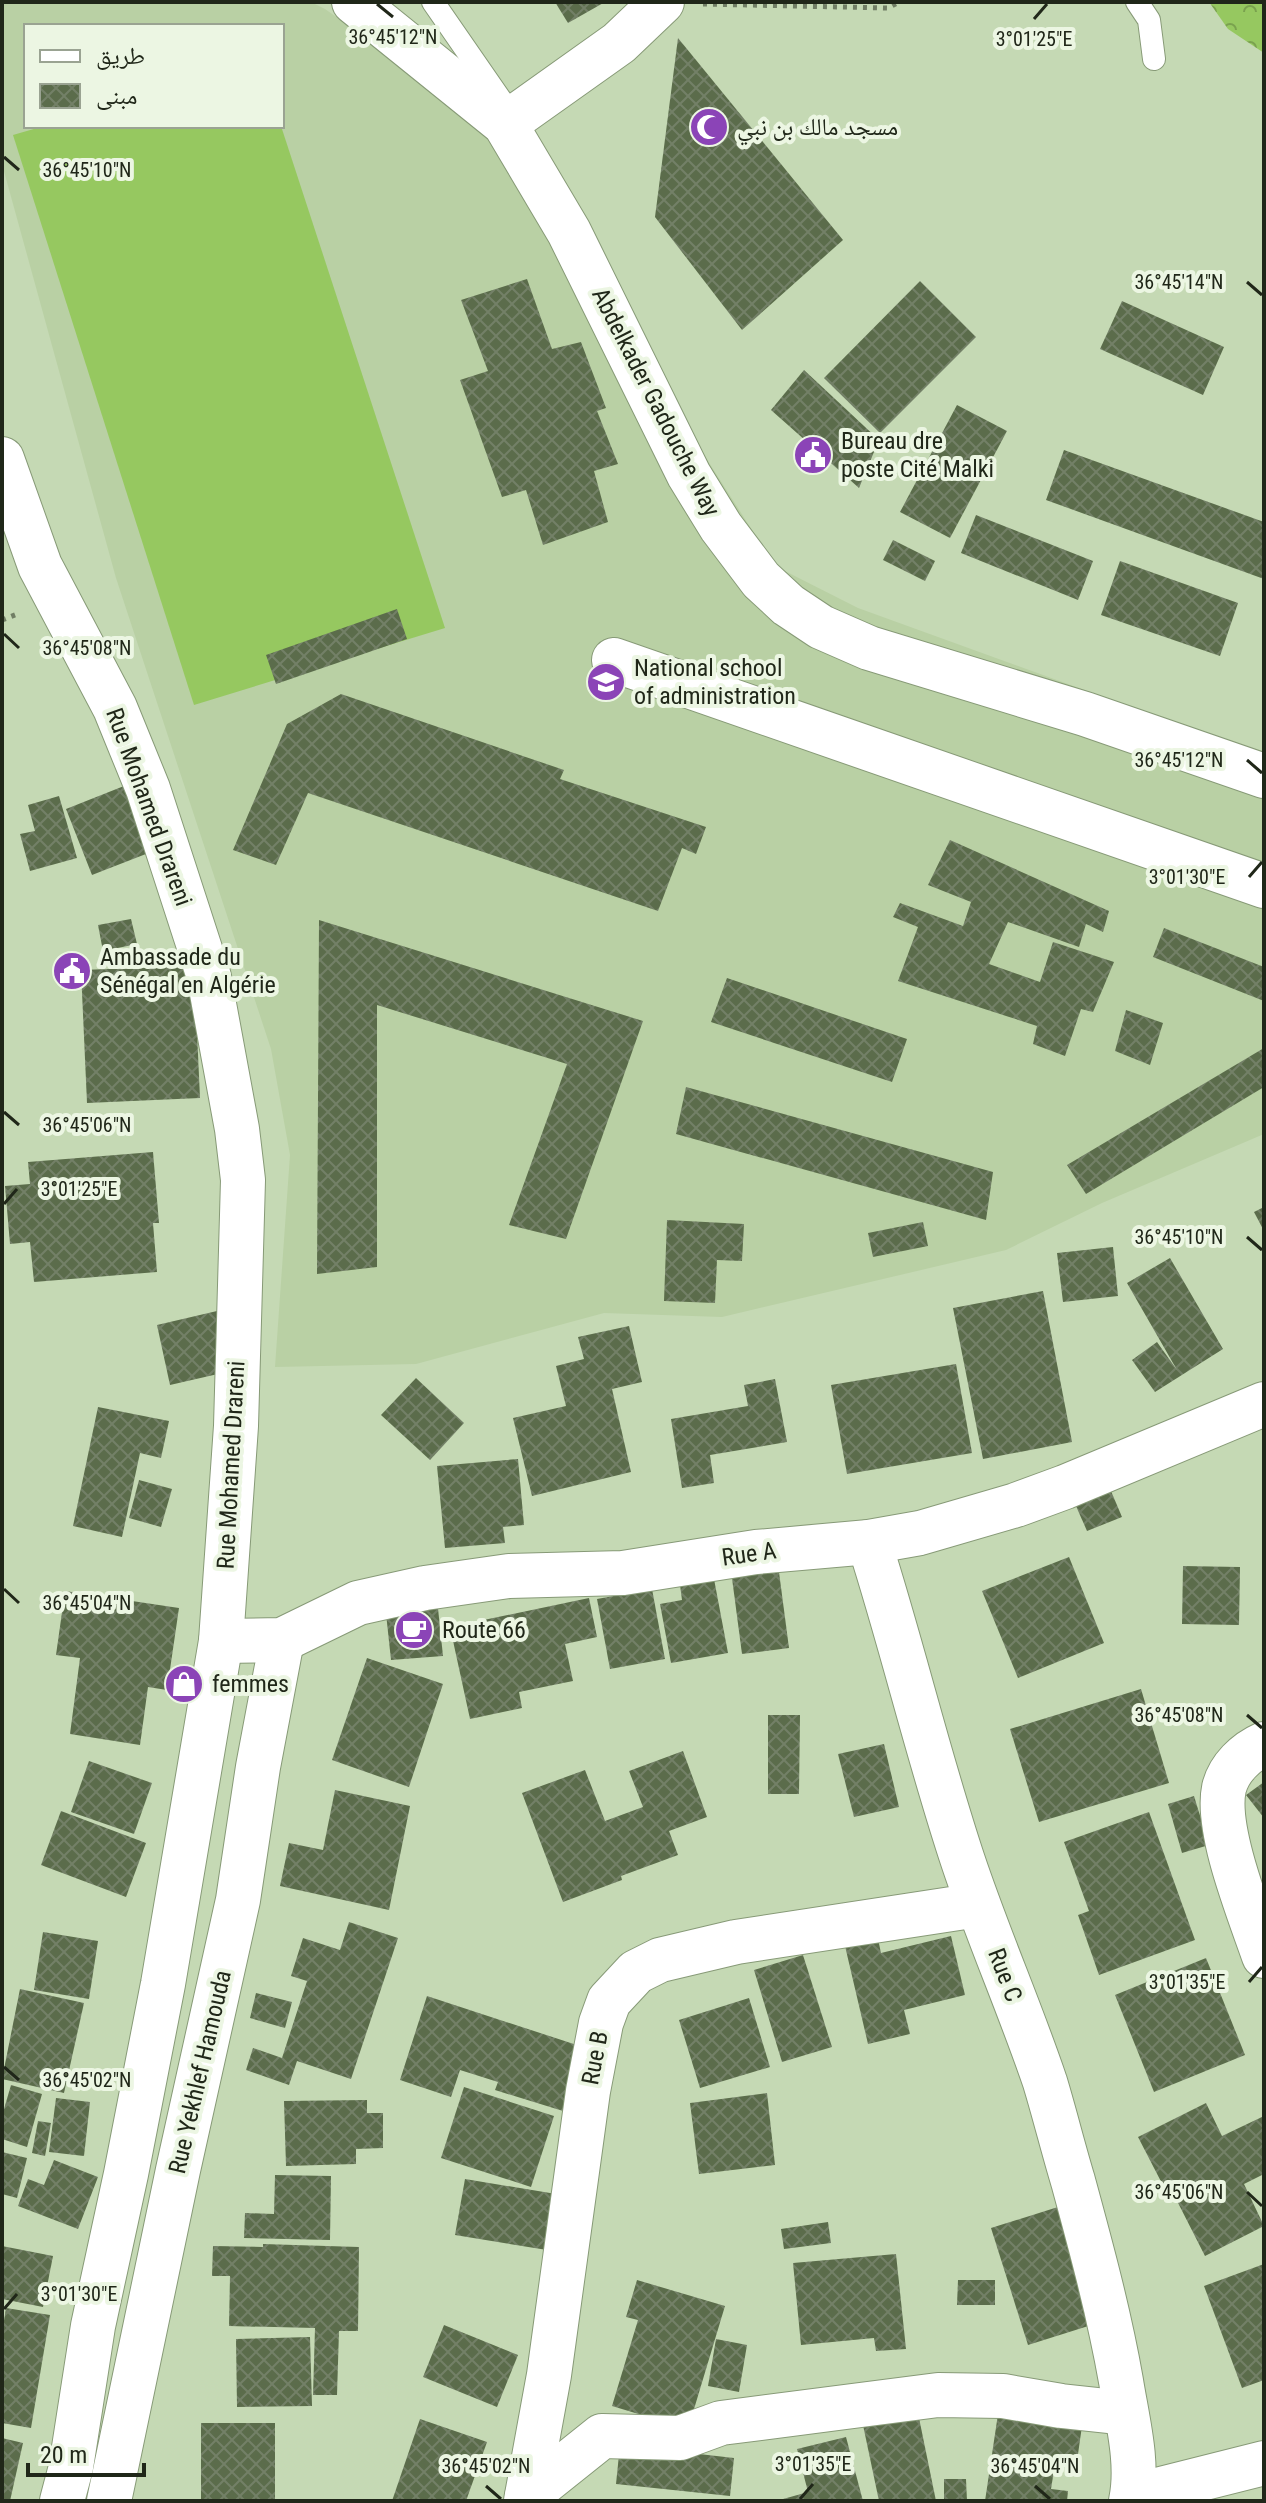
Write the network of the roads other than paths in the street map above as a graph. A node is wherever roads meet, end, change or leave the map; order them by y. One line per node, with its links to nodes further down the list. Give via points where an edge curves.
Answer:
1 (354, 2): 6 (street, Abdelkader Gadouche Way)
2 (433, 2): 6 (lane)
3 (1137, 2): 5 (lane, via 1149,20)
4 (662, 3): 6 (street, via 619,43)
5 (1154, 59)
6 (509, 121): 9 (street, Abdelkader Gadouche Way, via 689,475 761,580 788,605 869,648)
7 (2, 459): 14 (street, Rue Mohamed Drareni, via 40,566 115,708 148,789 209,977 243,1180 236,1426)
8 (614, 660): 10 (street)
9 (1264, 776)
10 (1264, 886)
11 (1264, 1404): 12 (street, Rue A, via 1016,1505)
12 (869, 1542): 13 (street, Rue A, via 756,1552 623,1573 509,1576 425,1588 358,1603); 16 (street, Rue C)
13 (282, 1640): 14 (street, Rue A); 23 (street, Rue Yekhlef Hamouda, via 238,1900)
14 (221, 1641): 22 (street, Rue Mohamed Drareni, via 163,1984)
15 (1264, 1744): 17 (street, via 1235,1766 1224,1786 1222,1815)
16 (978, 1905): 18 (street, Rue C, via 1045,2084 1112,2329); 20 (street, Rue B, via 736,1942 660,1960 636,1972 609,2001 588,2091)
17 (1264, 1956)
18 (1126, 2413): 20 (street, via 1003,2396 938,2395 721,2423 680,2438 602,2436); 21 (street, Rue C)
19 (1264, 2463): 21 (street)
20 (527, 2498)
21 (1132, 2498)
22 (62, 2501)
23 (109, 2501)

